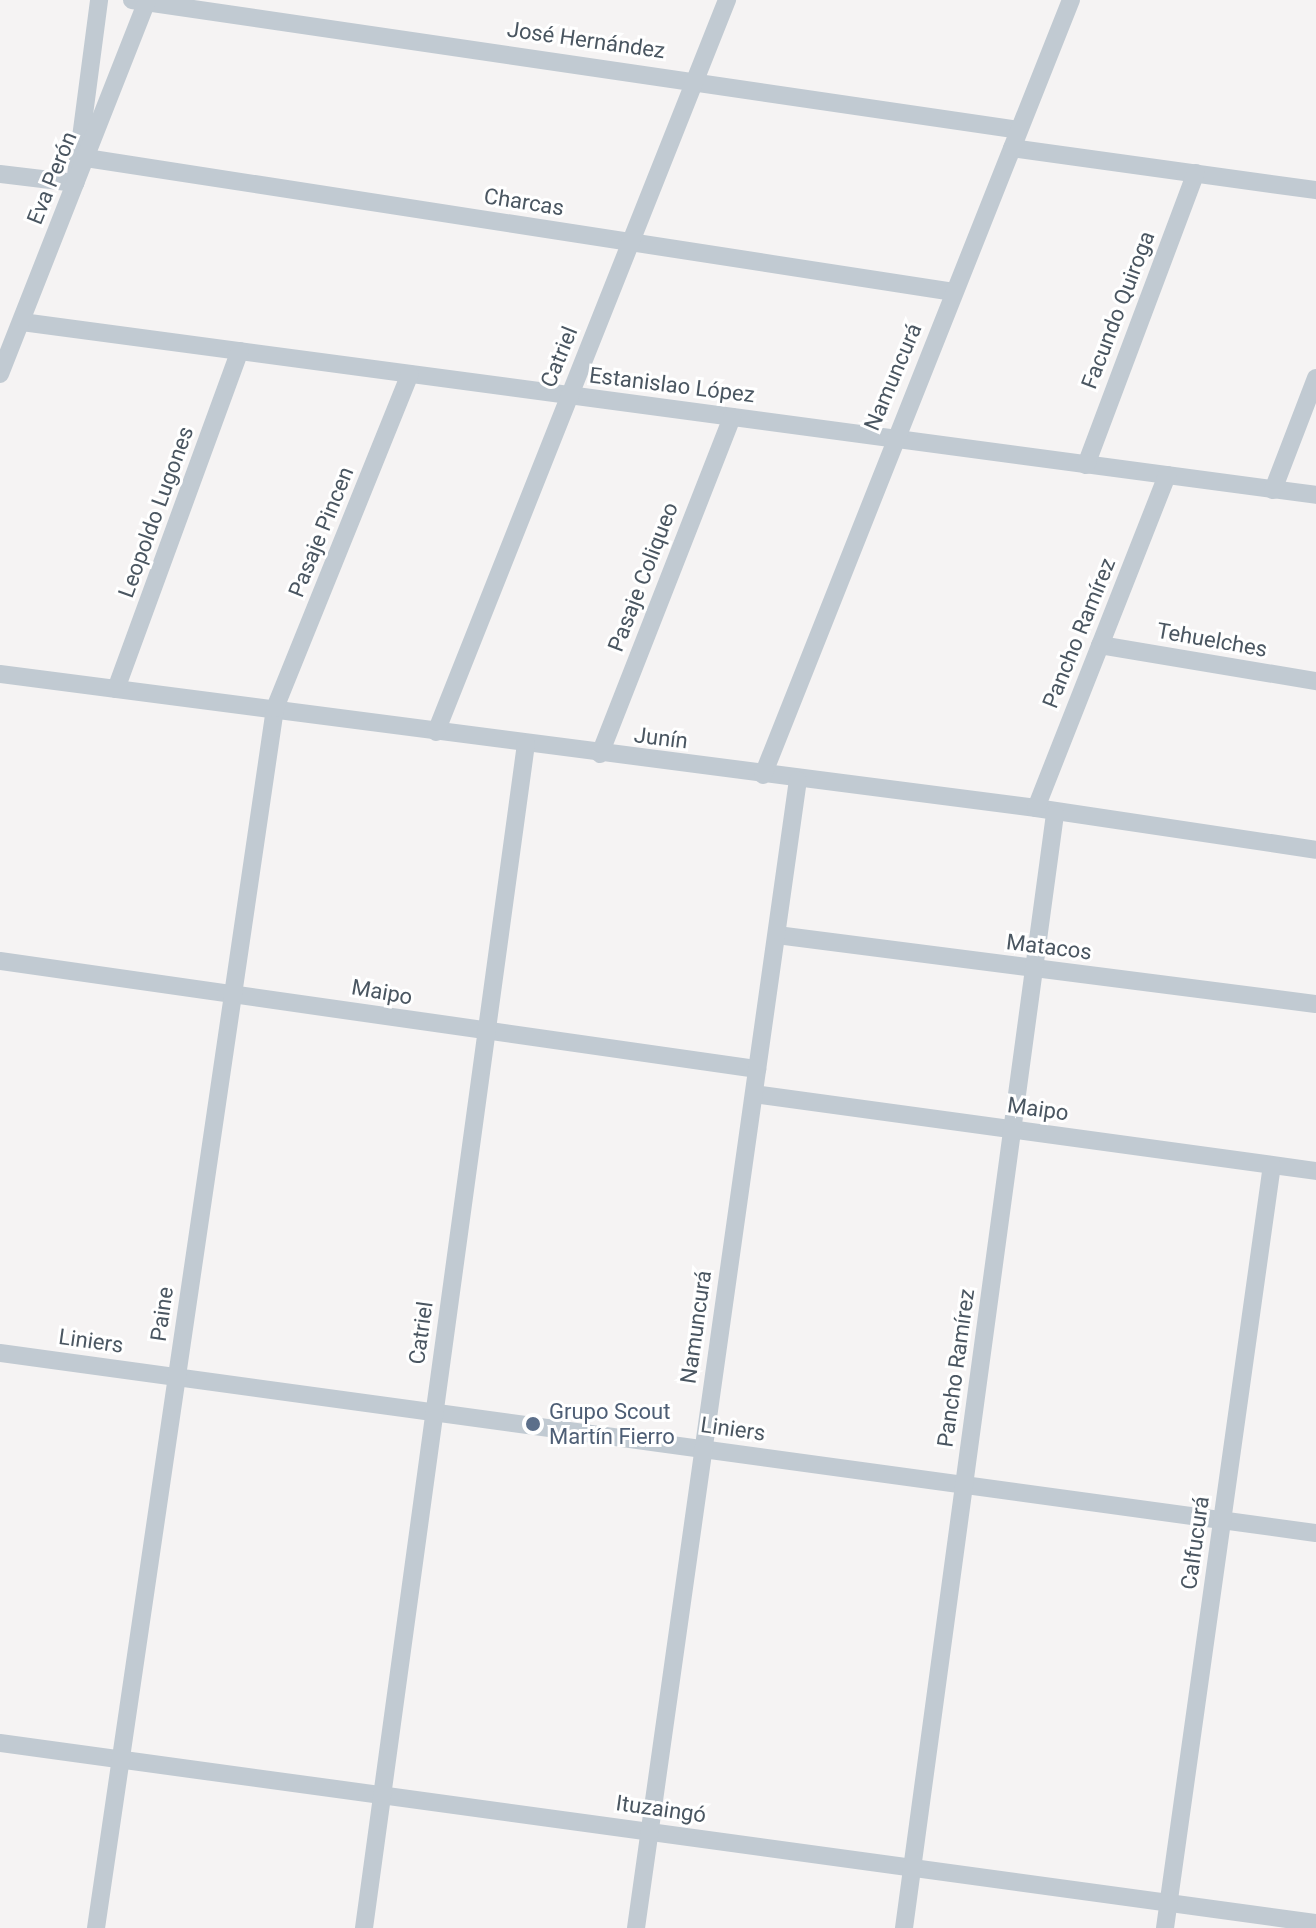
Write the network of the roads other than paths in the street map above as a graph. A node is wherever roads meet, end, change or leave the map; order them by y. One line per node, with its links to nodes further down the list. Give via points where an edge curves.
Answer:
1 (99, 0): 10 (street)
2 (727, 0): 5 (street, Catriel)
3 (1071, 0): 6 (street, Namuncurá)
4 (141, 1): 5 (street, José Hernández); 7 (street, Eva Perón)
5 (696, 80): 6 (street, José Hernández); 12 (street, Catriel)
6 (1016, 139): 8 (street, José Hernández); 13 (street, Namuncurá)
7 (86, 158): 10 (street, Eva Perón); 12 (street, Charcas)
8 (1196, 173): 11 (street, José Hernández); 22 (street, Facundo Quiroga)
9 (0, 174): 10 (street)
10 (75, 183): 14 (street, Eva Perón)
11 (1316, 190)
12 (630, 243): 13 (street, Charcas); 19 (street, Catriel)
13 (954, 292): 21 (street, Namuncurá)
14 (22, 322): 15 (street, Estanislao López); 16 (street, Eva Perón)
15 (240, 351): 17 (street, Estanislao López); 29 (street, Leopoldo Lugones)
16 (0, 374)
17 (410, 374): 19 (street, Estanislao López); 30 (street, Pasaje Pincen)
18 (1316, 378): 24 (street)
19 (570, 396): 20 (street, Estanislao López); 31 (street, Catriel)
20 (732, 417): 21 (street, Estanislao López); 33 (street, Pasaje Coliqueo)
21 (893, 439): 22 (street, Estanislao López); 34 (street, Namuncurá)
22 (1086, 465): 23 (street, Estanislao López)
23 (1167, 475): 24 (street, Estanislao López); 26 (street, Pancho Ramírez)
24 (1273, 490): 25 (street, Estanislao López)
25 (1316, 495)
26 (1100, 645): 28 (street, Tehuelches); 36 (street, Pancho Ramírez)
27 (0, 674): 29 (street, Junín)
28 (1316, 681)
29 (116, 689): 30 (street, Junín)
30 (275, 708): 31 (street, Junín); 42 (street, Paine)
31 (436, 732): 32 (street, Junín)
32 (526, 744): 33 (street, Junín); 44 (street, Catriel)
33 (600, 754): 34 (street, Junín)
34 (763, 775): 35 (street, Junín)
35 (798, 780): 36 (street, Junín); 39 (street, Namuncurá)
36 (1036, 808): 37 (street, Junín)
37 (1055, 814): 38 (street, Junín); 41 (street, Pancho Ramírez)
38 (1316, 850)
39 (777, 935): 41 (street, Matacos); 45 (street, Namuncurá)
40 (0, 961): 42 (street, Maipo)
41 (1033, 969): 43 (street, Matacos); 47 (street, Pancho Ramírez)
42 (233, 991): 44 (street, Maipo); 51 (street, Paine)
43 (1316, 1004)
44 (486, 1034): 45 (street, Maipo); 52 (street, Catriel)
45 (757, 1069): 46 (street, Namuncurá)
46 (754, 1094): 47 (street, Maipo); 53 (street, Namuncurá)
47 (1012, 1129): 48 (street, Maipo); 54 (street, Pancho Ramírez)
48 (1272, 1165): 49 (street, Maipo); 55 (street, Calfucurá)
49 (1316, 1171)
50 (0, 1353): 51 (street, Liniers)
51 (177, 1377): 52 (street, Liniers); 58 (street, Paine)
52 (434, 1412): 53 (street, Liniers); 59 (street, Catriel)
53 (703, 1449): 54 (street, Liniers); 60 (street, Namuncurá)
54 (964, 1485): 55 (street, Liniers); 61 (street, Pancho Ramírez)
55 (1222, 1520): 56 (street, Liniers); 62 (street, Calfucurá)
56 (1316, 1533)
57 (0, 1743): 58 (street, Ituzaingó)
58 (121, 1759): 59 (street, Ituzaingó); 64 (street, Paine)
59 (382, 1795): 60 (street, Ituzaingó); 65 (street, Catriel)
60 (650, 1832): 61 (street, Ituzaingó); 66 (street, Namuncurá)
61 (912, 1868): 62 (street, Ituzaingó); 67 (street, Pancho Ramírez)
62 (1169, 1903): 63 (street, Ituzaingó); 68 (street, Calfucurá)
63 (1316, 1923)
64 (96, 1928)
65 (364, 1928)
66 (636, 1928)
67 (904, 1928)
68 (1165, 1928)

